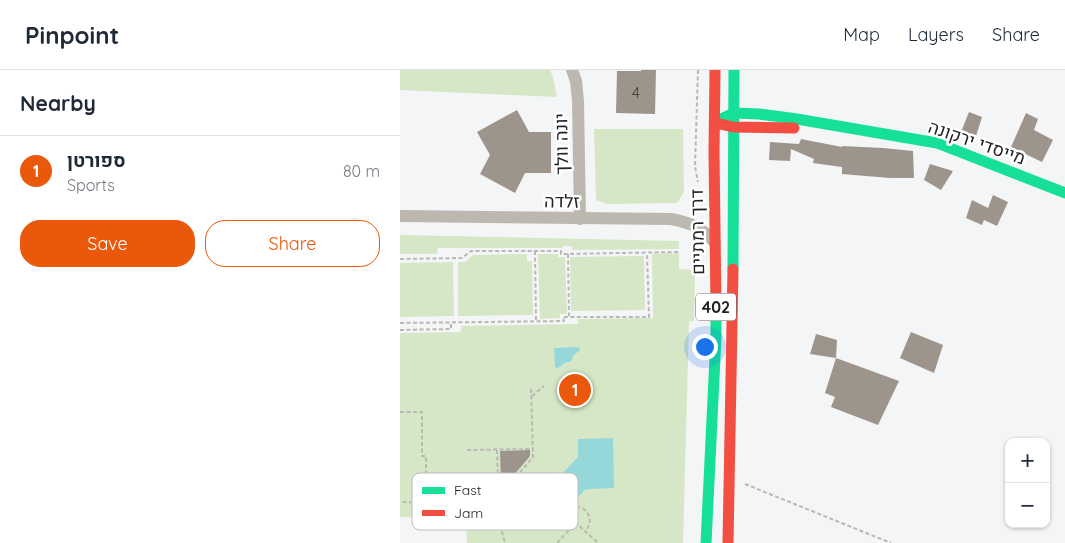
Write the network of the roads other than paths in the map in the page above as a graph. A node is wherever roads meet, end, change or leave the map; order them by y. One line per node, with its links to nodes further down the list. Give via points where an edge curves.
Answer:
1 (572, 70): 10 (street, יונה וולך, via 578,101)
2 (715, 70): 5 (main road, דרך רמתיים / 402)
3 (734, 70): 4 (main road, דרך רמתיים / 402)
4 (734, 113): 5 (main road, מייסדי ירקונה); 6 (main road, דרך רמתיים / 402); 7 (main road, מייסדי ירקונה)
5 (714, 122): 6 (main road, מייסדי ירקונה); 11 (main road, דרך רמתיים / 402)
6 (734, 128): 7 (main road, מייסדי ירקונה); 13 (main road, דרך רמתיים / 402)
7 (846, 128): 8 (main road, מייסדי ירקונה, via 937,143)
8 (1065, 193)
9 (400, 216): 10 (street, זלדה)
10 (580, 219): 11 (street, זלדה, via 671,219 703,230)
11 (716, 243): 12 (main road, דרך רמתיים / 402, via 716,337)
12 (706, 543)
13 (728, 543)

